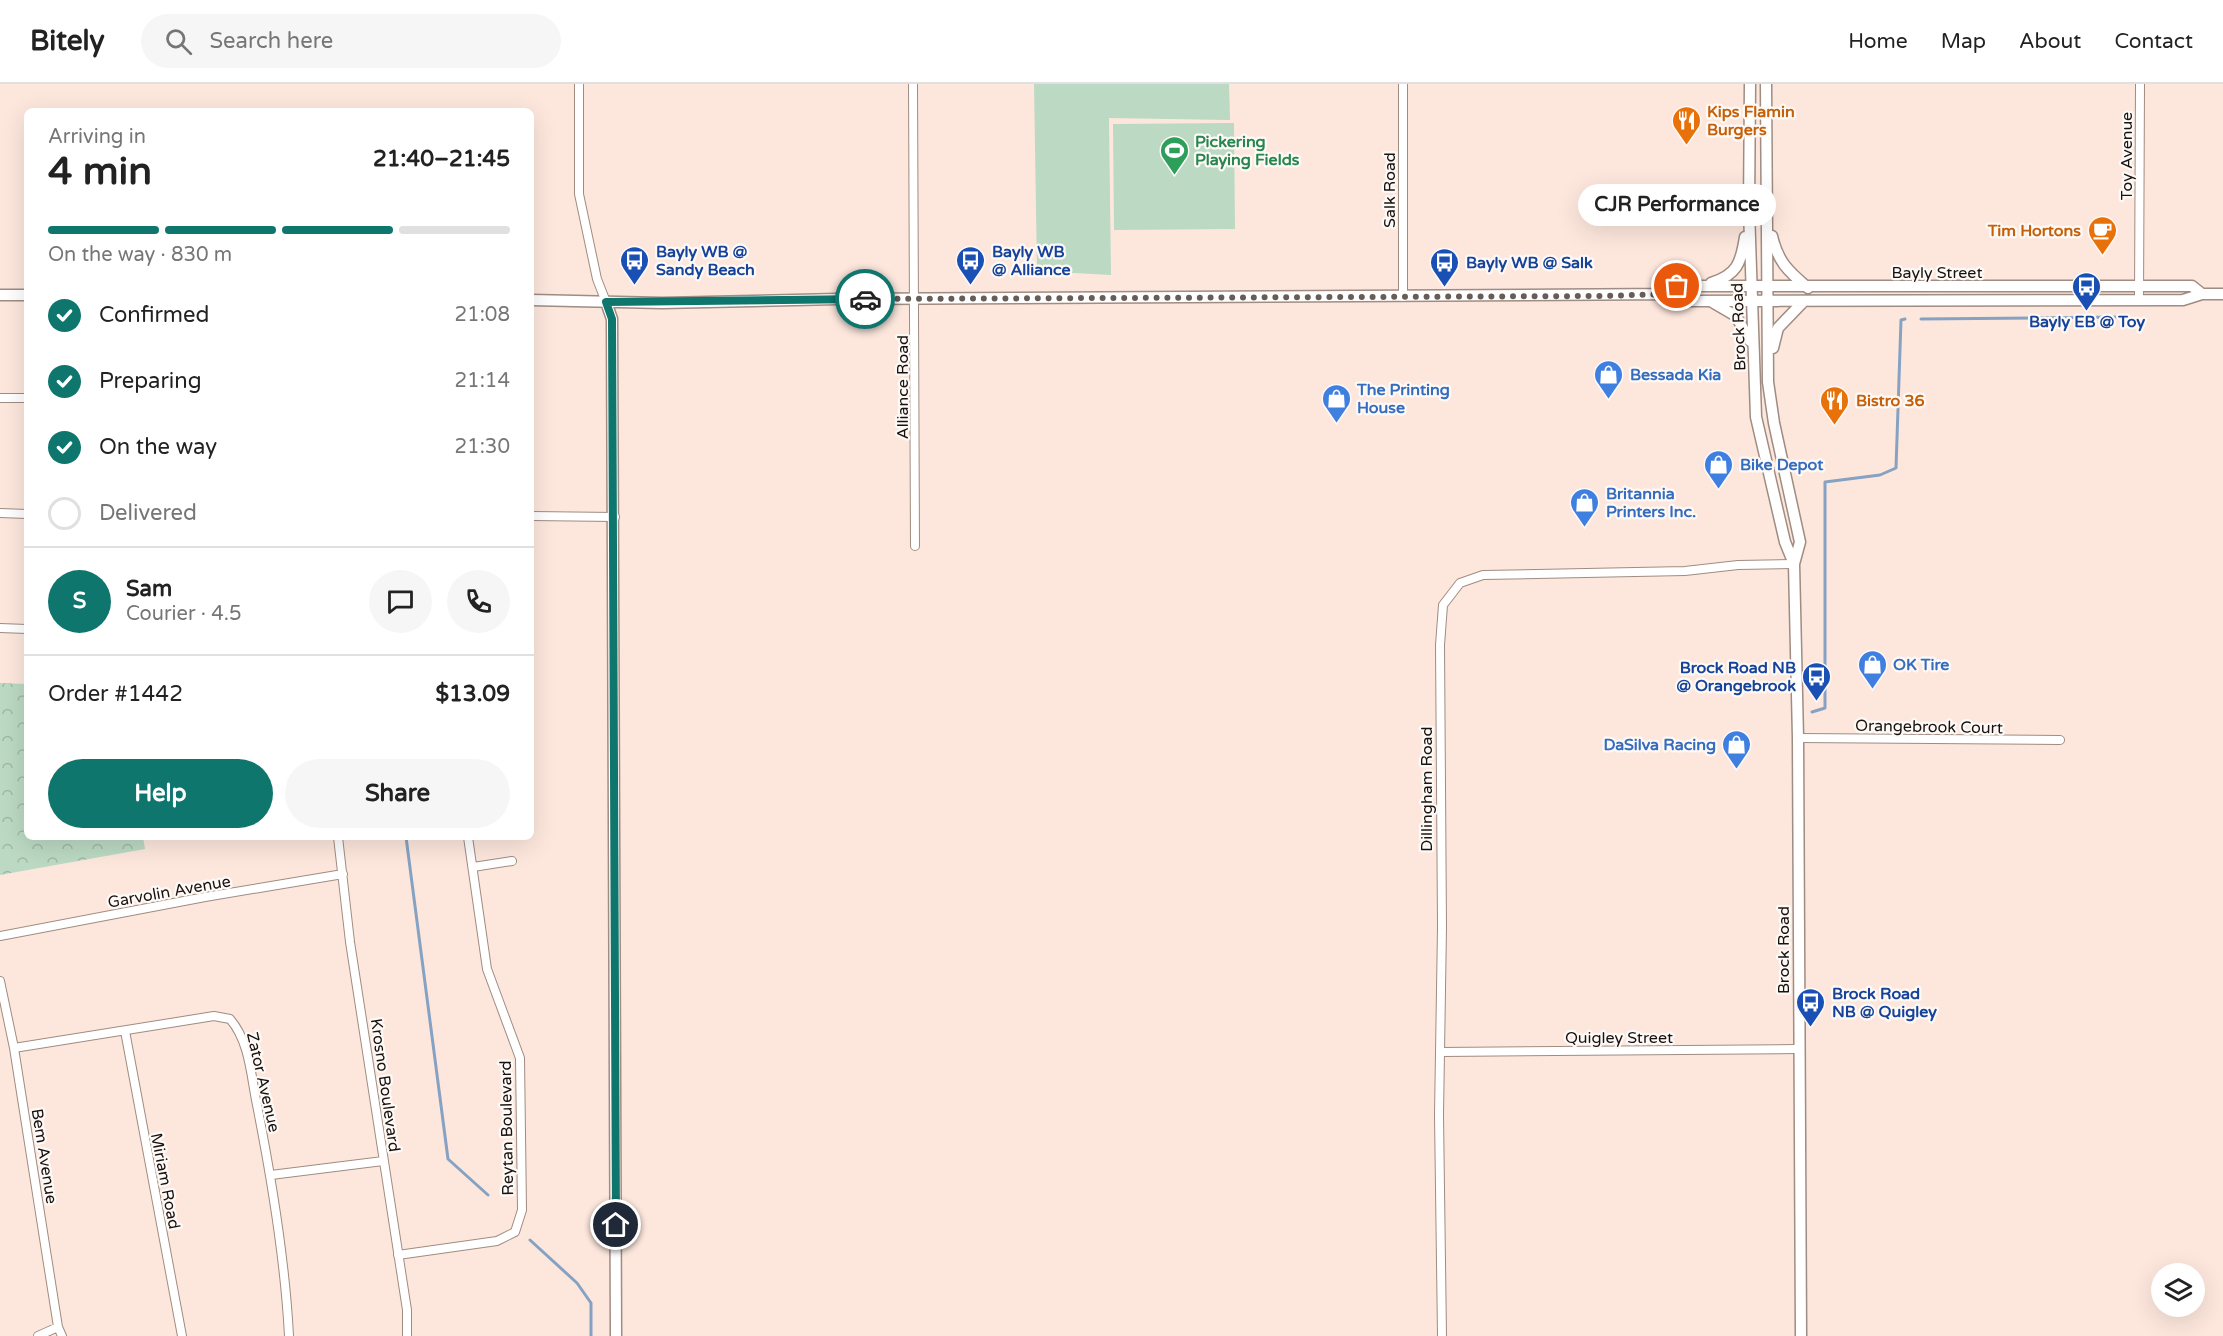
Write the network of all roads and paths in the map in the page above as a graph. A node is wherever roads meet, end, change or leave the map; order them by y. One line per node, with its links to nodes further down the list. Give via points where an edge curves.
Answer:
1 (579, 84): 24 (street, via 579,194 597,279)
2 (913, 84): 20 (street, Alliance Road)
3 (1403, 84): 19 (street, Salk Road)
4 (1750, 84): 7 (main road, Brock Road)
5 (1766, 84): 8 (main road, Brock Road)
6 (2140, 84): 9 (street, Toy Avenue)
7 (1749, 210): 10 (main road, via 1742,255 1732,274); 11 (main road, Brock Road)
8 (1767, 214): 12 (main road, Brock Road); 13 (main road, via 1776,255)
9 (2139, 285): 13 (main road, Bayly Street); 15 (main road, Bayly Street, via 2192,286); 22 (street, Toy Avenue)
10 (1703, 286): 11 (main road, Bayly Street); 14 (main road, Bayly Street, via 1677,286)
11 (1751, 286): 12 (main road, Bayly Street); 25 (main road, Brock Road)
12 (1768, 287): 13 (main road, Bayly Street); 26 (main road, Brock Road)
13 (1808, 288)
14 (1672, 294): 19 (main road, Bayly Street); 23 (main road, Bayly Street, via 1678,301)
15 (2202, 294): 16 (main road, Bayly Street); 22 (main road, Bayly Street, via 2191,300)
16 (2223, 294)
17 (0, 295): 18 (main road)
18 (24, 295)
19 (1403, 297): 20 (main road, Bayly Street)
20 (916, 299): 24 (main road, Bayly Street); 36 (street, Alliance Road)
21 (534, 300): 24 (main road, Bayly Street)
22 (2139, 300): 27 (main road, Bayly Street)
23 (1711, 301): 25 (main road, Bayly Street); 28 (main road, via 1736,316)
24 (606, 302): 35 (main road, via 612,319)
25 (1751, 302): 26 (main road, Bayly Street); 28 (main road, Brock Road)
26 (1768, 302): 27 (main road, Bayly Street); 29 (main road, Brock Road)
27 (1803, 302): 29 (main road, via 1778,328)
28 (1753, 350): 37 (main road, Brock Road, via 1756,417 1785,542)
29 (1768, 382): 37 (main road, Brock Road, via 1800,542)
30 (0, 398): 31 (street)
31 (24, 398)
32 (0, 513): 33 (street)
33 (24, 514)
34 (534, 516): 35 (street)
35 (615, 517): 62 (main road)
36 (915, 546)
37 (1794, 564): 40 (main road, Brock Road); 52 (street, Dillingham Road, via 1685,571 1483,575 1460,583 1443,604)
38 (0, 628): 39 (street)
39 (24, 629)
40 (1798, 738): 41 (street, Orangebrook Court); 51 (main road, Brock Road)
41 (2060, 741)
42 (338, 840): 46 (street, Krosno Boulevard)
43 (468, 840): 45 (street, Reytan Boulevard)
44 (512, 861): 45 (street)
45 (473, 867): 55 (street, Reytan Boulevard, via 487,969 520,1058 520,1221 515,1232 497,1241)
46 (343, 874): 47 (street, Garvolin Avenue); 53 (street, Krosno Boulevard)
47 (0, 936)
48 (0, 981): 50 (street, Bem Avenue)
49 (125, 1031): 50 (street, Zator Avenue); 54 (street, Zator Avenue, via 214,1016 230,1019 243,1040); 59 (street, Miriam Road)
50 (14, 1048): 56 (street, Bem Avenue)
51 (1797, 1049): 52 (street, Quigley Street); 64 (main road, Brock Road)
52 (1440, 1052): 63 (street, Dillingham Road)
53 (383, 1161): 54 (street); 55 (street, Krosno Boulevard)
54 (271, 1175): 60 (street, Zator Avenue)
55 (398, 1255): 61 (street, Krosno Boulevard)
56 (58, 1327): 57 (street); 58 (street, Bem Avenue)
57 (38, 1336)
58 (62, 1336)
59 (182, 1336)
60 (289, 1336)
61 (407, 1336)
62 (616, 1336)
63 (1442, 1336)
64 (1801, 1336)

